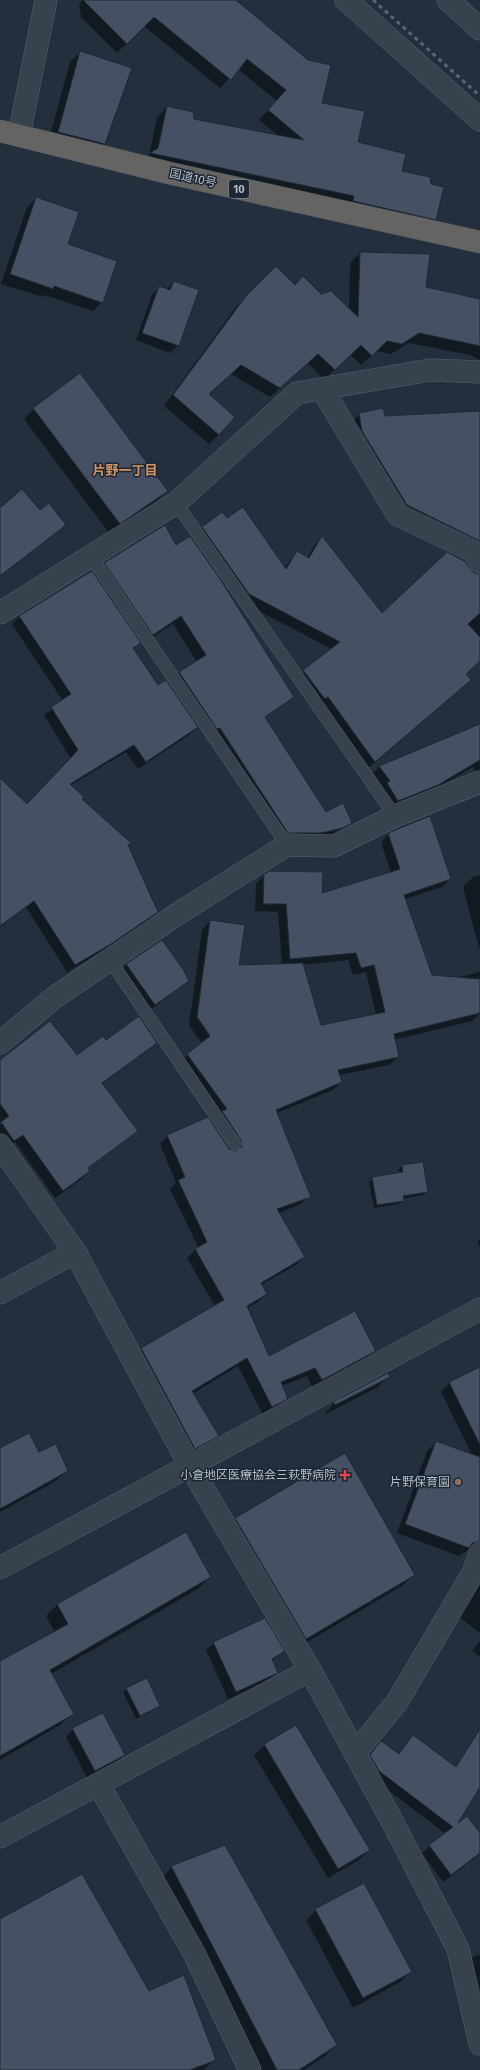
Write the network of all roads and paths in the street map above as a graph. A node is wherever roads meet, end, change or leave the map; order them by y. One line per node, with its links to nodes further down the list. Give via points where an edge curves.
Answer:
1 (46, 0): 6 (street)
2 (346, 0): 5 (street)
3 (448, 0): 4 (street)
4 (478, 22)
5 (480, 120)
6 (9, 133): 7 (highway, 国道10号 / 10, via 177,175)
7 (480, 242)
8 (480, 372): 9 (street, via 430,370)
9 (322, 389): 10 (street, via 297,393); 12 (street, via 398,515 472,551)
10 (176, 503): 11 (street, via 122,538); 15 (lane)
11 (90, 555): 13 (street); 16 (lane)
12 (480, 562)
13 (0, 613)
14 (480, 782): 15 (street)
15 (394, 816): 16 (street, via 334,846)
16 (287, 845): 17 (street)
17 (110, 960): 18 (street, via 54,997); 19 (lane)
18 (0, 1043)
19 (235, 1144)
20 (0, 1145): 21 (street)
21 (75, 1252): 22 (street); 24 (street)
22 (0, 1293)
23 (480, 1309): 24 (street)
24 (190, 1466): 26 (street); 27 (street)
25 (480, 1553): 28 (street, via 473,1572 397,1702)
26 (0, 1568)
27 (310, 1670): 28 (street); 29 (street)
28 (355, 1753): 31 (street, via 458,1949)
29 (99, 1785): 30 (street); 32 (street, via 194,1953)
30 (0, 1837)
31 (480, 2044)
32 (250, 2070)

